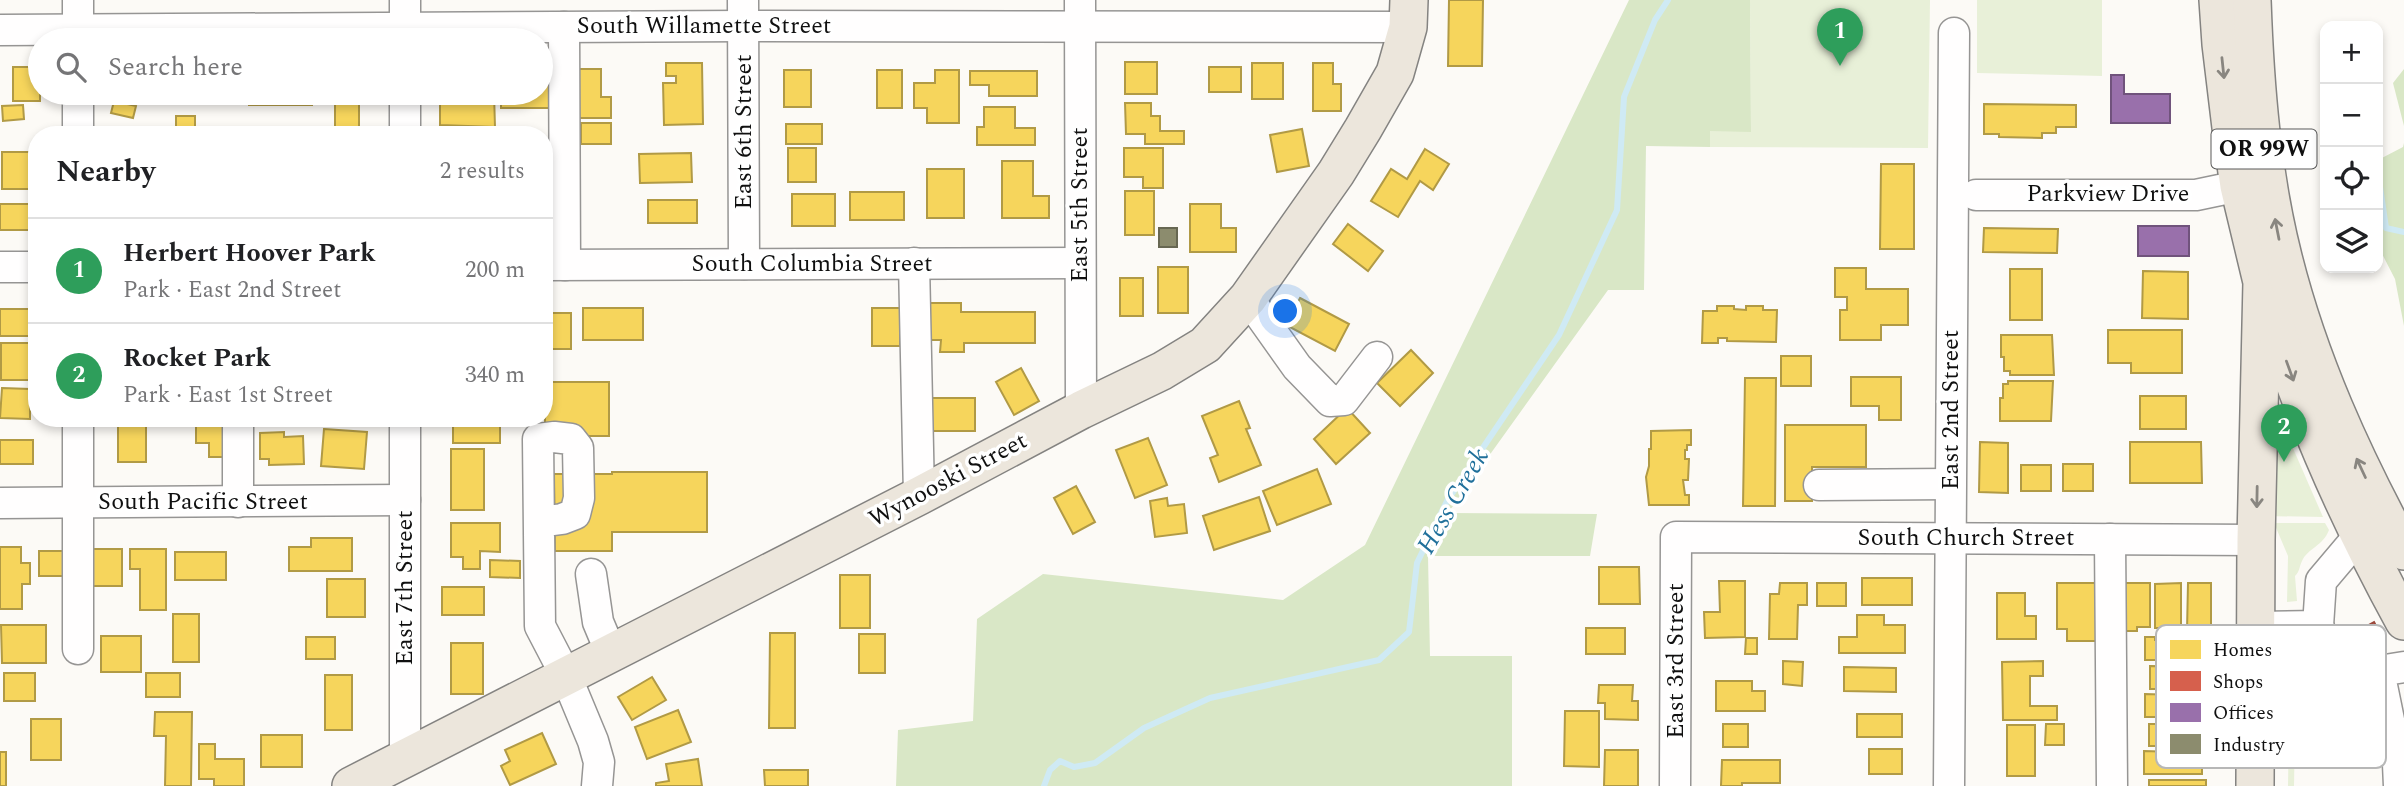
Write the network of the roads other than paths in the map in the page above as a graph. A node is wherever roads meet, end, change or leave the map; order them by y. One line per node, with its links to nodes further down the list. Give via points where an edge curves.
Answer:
1 (2218, 0): 15 (main road, OR 99W, one-way to 15)
2 (2252, 0): 23 (main road, OR 99W, one-way to 2, via 2280,243 2261,133)
3 (744, 13): 4 (street, South Willamette Street); 8 (street, South Willamette Street); 19 (street, East 6th Street)
4 (1080, 13): 5 (street, South Willamette Street); 18 (street, East 5th Street)
5 (1408, 14): 24 (main road, Wynooski Street, via 1395,73 1336,173)
6 (79, 23): 7 (street, South Willamette Street); 9 (street, South Willamette Street)
7 (405, 23): 8 (street, South Willamette Street)
8 (564, 27): 20 (street)
9 (0, 30)
10 (1954, 33): 30 (street, East 2nd Street)
11 (79, 105): 13 (street)
12 (405, 105): 14 (street)
13 (79, 126)
14 (405, 126)
15 (2239, 186): 16 (street, Parkview Drive, via 2196,195); 23 (main road, OR 99W)
16 (1976, 195)
17 (914, 263): 18 (street, South Columbia Street); 19 (street, South Columbia Street); 32 (street)
18 (1080, 263): 26 (street, East 5th Street)
19 (744, 264): 20 (street, South Columbia Street)
20 (555, 265)
21 (0, 267): 22 (street)
22 (28, 267)
23 (2278, 288): 37 (main road, OR 99W, via 2284,355 2310,427); 42 (main road, one-way to 42)
24 (1248, 298): 25 (street, via 1297,366 1330,401 1344,400); 26 (main road, Wynooski Street, via 1205,345)
25 (1377, 357)
26 (1081, 410): 32 (main road, Wynooski Street)
27 (78, 427): 36 (street)
28 (239, 427): 34 (street)
29 (405, 427): 33 (street, East 7th Street)
30 (1950, 484): 31 (street); 40 (street, East 2nd Street)
31 (1819, 485)
32 (919, 496): 49 (main road, Wynooski Street)
33 (405, 500): 34 (street, South Pacific Street); 52 (street, East 7th Street)
34 (238, 502): 36 (street, South Pacific Street)
35 (0, 503): 36 (street, South Pacific Street)
36 (78, 503): 48 (street)
37 (2382, 519): 43 (main road, OR 99W); 45 (main road, OR 99W); 47 (street, via 2321,581)
38 (539, 522): 51 (street, via 540,626)
39 (1676, 537): 40 (street, South Church Street); 56 (street, East 3rd Street)
40 (1950, 539): 41 (street, South Church Street); 57 (street, East 2nd Street)
41 (2110, 539): 42 (street, South Church Street); 58 (street)
42 (2256, 540): 46 (main road)
43 (2404, 551)
44 (591, 574): 49 (street, via 598,622)
45 (2404, 621)
46 (2256, 625)
47 (2318, 625)
48 (78, 649)
49 (611, 653): 51 (main road, Wynooski Street)
50 (2392, 669): 60 (street)
51 (566, 676): 52 (main road, Wynooski Street); 55 (street, via 599,762)
52 (405, 758): 54 (main road, Wynooski Street)
53 (2255, 768): 59 (main road)
54 (351, 786)
55 (597, 786)
56 (1675, 786)
57 (1949, 786)
58 (2112, 786)
59 (2255, 786)
60 (2399, 786)

